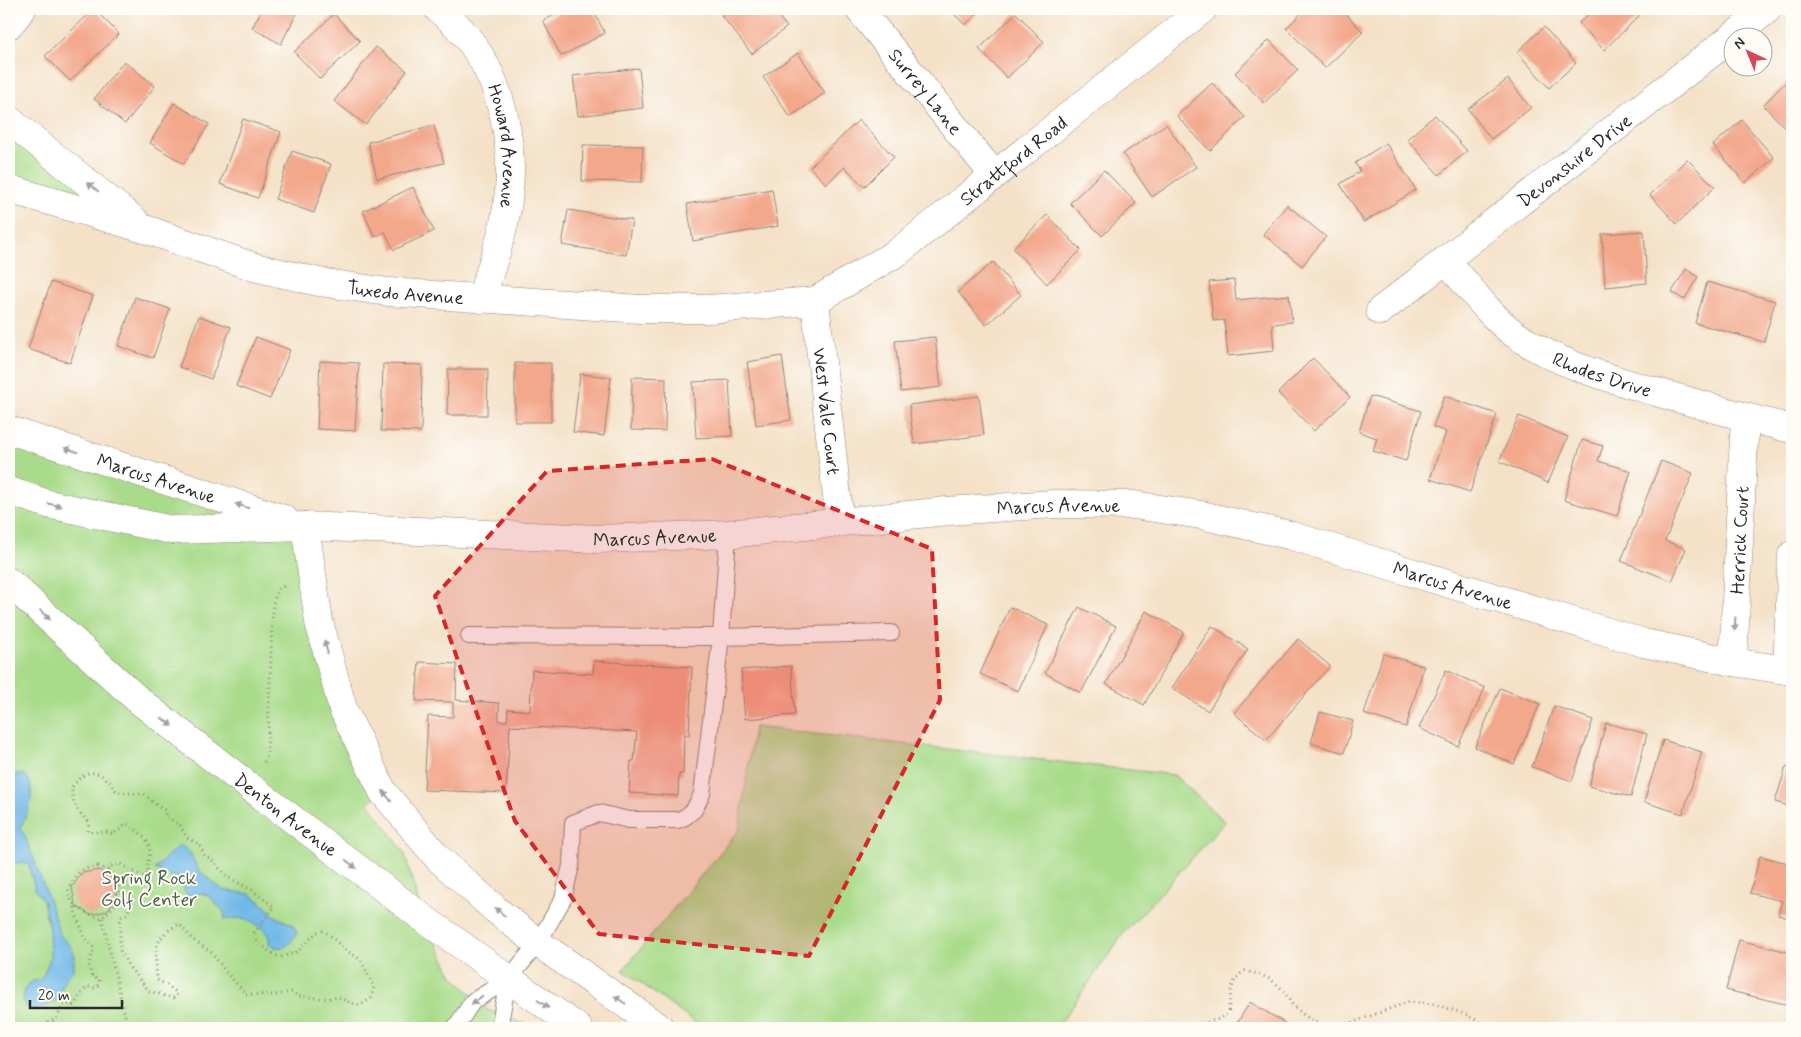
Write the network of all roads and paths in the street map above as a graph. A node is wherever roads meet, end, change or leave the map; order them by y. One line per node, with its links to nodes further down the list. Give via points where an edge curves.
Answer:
1 (22, 9): 6 (main road)
2 (438, 9): 12 (main road, Howard Avenue, via 454,21 480,54 498,90 505,124 510,162 508,200)
3 (859, 9): 8 (main road, Surrey Lane)
4 (1203, 9): 8 (main road, Strattford Road)
5 (1768, 9): 11 (main road, Devonshire Drive)
6 (9, 26)
7 (9, 120): 10 (main road, one-way to 7)
8 (994, 175): 13 (main road, Strattford Road, via 898,252)
9 (9, 189): 10 (main road, Tuxedo Avenue)
10 (145, 229): 12 (main road, Tuxedo Avenue, via 254,267 319,282 388,292)
11 (1446, 260): 14 (main road, Devonshire Drive); 15 (main road, Rhodes Drive, via 1490,312 1536,348 1578,368)
12 (481, 299): 13 (main road, Tuxedo Avenue, via 641,309 709,309)
13 (815, 301): 19 (main road, West Vale Court)
14 (1380, 311)
15 (1746, 418): 16 (main road, Rhodes Drive); 28 (main road, Herrick Court, one-way to 28)
16 (1792, 429)
17 (9, 430): 20 (main road, Marcus Avenue, one-way to 17)
18 (9, 491): 20 (main road, Marcus Avenue, one-way to 20, via 48,504 172,530)
19 (840, 523): 21 (main road, Marcus Avenue); 28 (main road, Marcus Avenue, via 1054,504 1134,505 1201,514 1289,535 1644,643)
20 (305, 526): 21 (main road, Marcus Avenue, via 598,539); 35 (main road, one-way to 20, via 438,858 383,792 343,709 320,622)
21 (728, 534): 27 (lane)
22 (1792, 555): 29 (main road)
23 (9, 582): 36 (main road, Denton Avenue, one-way to 36, via 138,699)
24 (289, 583): 30 (path, via 278,589 273,604 268,756)
25 (892, 633): 27 (lane)
26 (469, 636): 27 (lane)
27 (721, 637): 35 (lane, via 698,805 678,820 628,820 599,813 573,823 571,866 563,899)
28 (1733, 662): 29 (main road, Marcus Avenue)
29 (1789, 670)
30 (262, 765)
31 (108, 870): 32 (path, via 116,877); 32 (path, via 112,865 120,864 144,877 148,873 146,866 150,850 144,837 127,824 114,834 88,832 89,822 78,812 72,796 72,787 84,774 100,773 110,780 117,792 144,794 165,810 165,816 180,825 186,838 199,844 204,855 227,877 274,907 253,934 270,953 281,957 297,952 317,932 323,931 361,960 374,987 371,998 361,1005 338,997 298,996 292,992 246,994 211,952 178,924 166,931 155,947 157,980 167,984 177,993 176,997 149,991 120,950 120,922 130,906); 33 (path, via 98,866 80,871 70,884 69,896)
32 (120, 896): 34 (path)
33 (74, 906): 34 (path); 37 (path, via 82,934 94,948 89,966 92,977 99,979 99,984 95,988 88,986 79,1000 73,1005 65,1003 56,1018)
34 (102, 918): 38 (path)
35 (538, 943): 36 (lane); 42 (main road, one-way to 35)
36 (508, 980): 39 (lane, one-way to 39, via 473,1001); 40 (lane, via 500,1023); 41 (main road, Denton Avenue, one-way to 41)
37 (39, 1028)
38 (128, 1028)
39 (455, 1028)
40 (496, 1028)
41 (578, 1028)
42 (660, 1028)
43 (1188, 1028): 44 (path, via 1219,1019 1228,1012 1232,987 1237,976 1245,971 1272,979 1293,1006 1310,1020)
44 (1327, 1028): 45 (path, via 1354,1022 1408,1002 1434,1004 1465,1014)
45 (1490, 1028)

